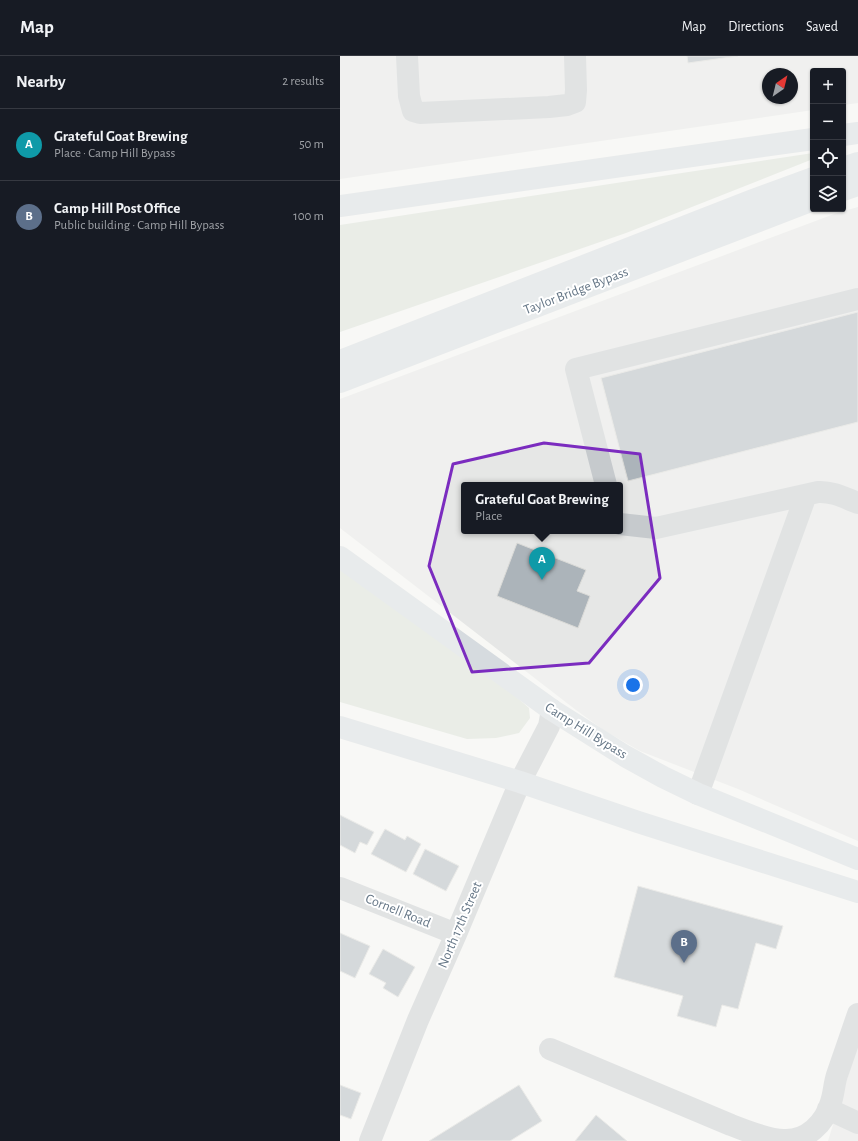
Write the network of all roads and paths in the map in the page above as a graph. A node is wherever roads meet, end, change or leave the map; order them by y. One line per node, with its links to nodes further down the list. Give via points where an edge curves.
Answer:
1 (407, 56): 2 (street, via 409,96 413,112 420,113 568,105 575,102)
2 (575, 56)
3 (858, 133): 4 (main road)
4 (846, 135)
5 (810, 139): 12 (main road)
6 (858, 163): 7 (main road)
7 (846, 167)
8 (810, 179): 14 (main road)
9 (858, 185): 10 (main road)
10 (846, 189)
11 (810, 201): 15 (main road, Taylor Bridge Bypass)
12 (340, 206)
13 (858, 299): 16 (street, via 576,369)
14 (340, 361)
15 (340, 382)
16 (605, 482)
17 (806, 495): 18 (street, via 825,492); 19 (street, via 656,528); 24 (street)
18 (858, 503)
19 (623, 524)
20 (340, 557): 21 (main road, Camp Hill Bypass)
21 (552, 710): 23 (street, North 17th Street, via 549,726); 24 (main road, Camp Hill Bypass, via 625,756)
22 (340, 727): 23 (main road)
23 (520, 782): 27 (main road); 28 (street, North 17th Street)
24 (698, 794): 25 (main road, Camp Hill Bypass)
25 (858, 859)
26 (340, 888): 28 (street, Cornell Road)
27 (858, 892)
28 (456, 934): 33 (street, North 17th Street, via 418,1020)
29 (856, 1020): 31 (street)
30 (550, 1050): 31 (street, via 731,1125 769,1137 798,1139 809,1134)
31 (828, 1109): 32 (street)
32 (858, 1123)
33 (370, 1141)

